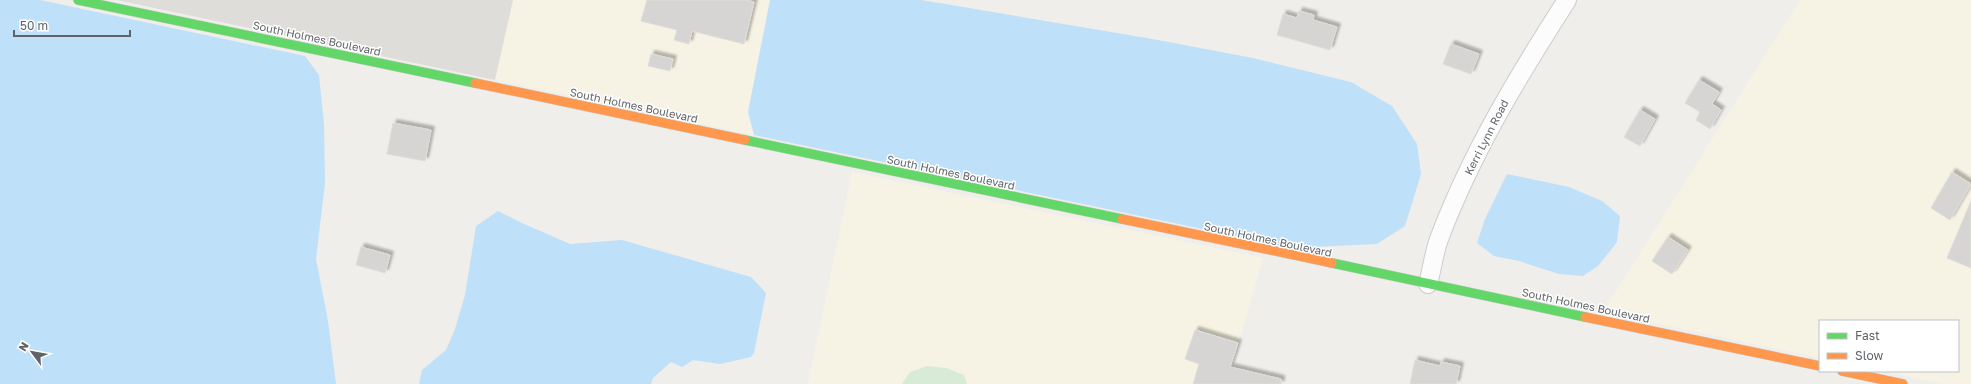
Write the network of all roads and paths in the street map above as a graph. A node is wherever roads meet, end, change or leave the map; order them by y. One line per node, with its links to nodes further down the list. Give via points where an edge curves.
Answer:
1 (78, 0): 3 (main road, South Holmes Boulevard)
2 (1567, 0): 3 (street, Kerri Lynn Road, via 1518,76 1484,138 1439,240)
3 (1428, 284): 4 (main road, South Holmes Boulevard)
4 (1819, 366)
5 (1847, 372): 6 (main road)
6 (1903, 384)

